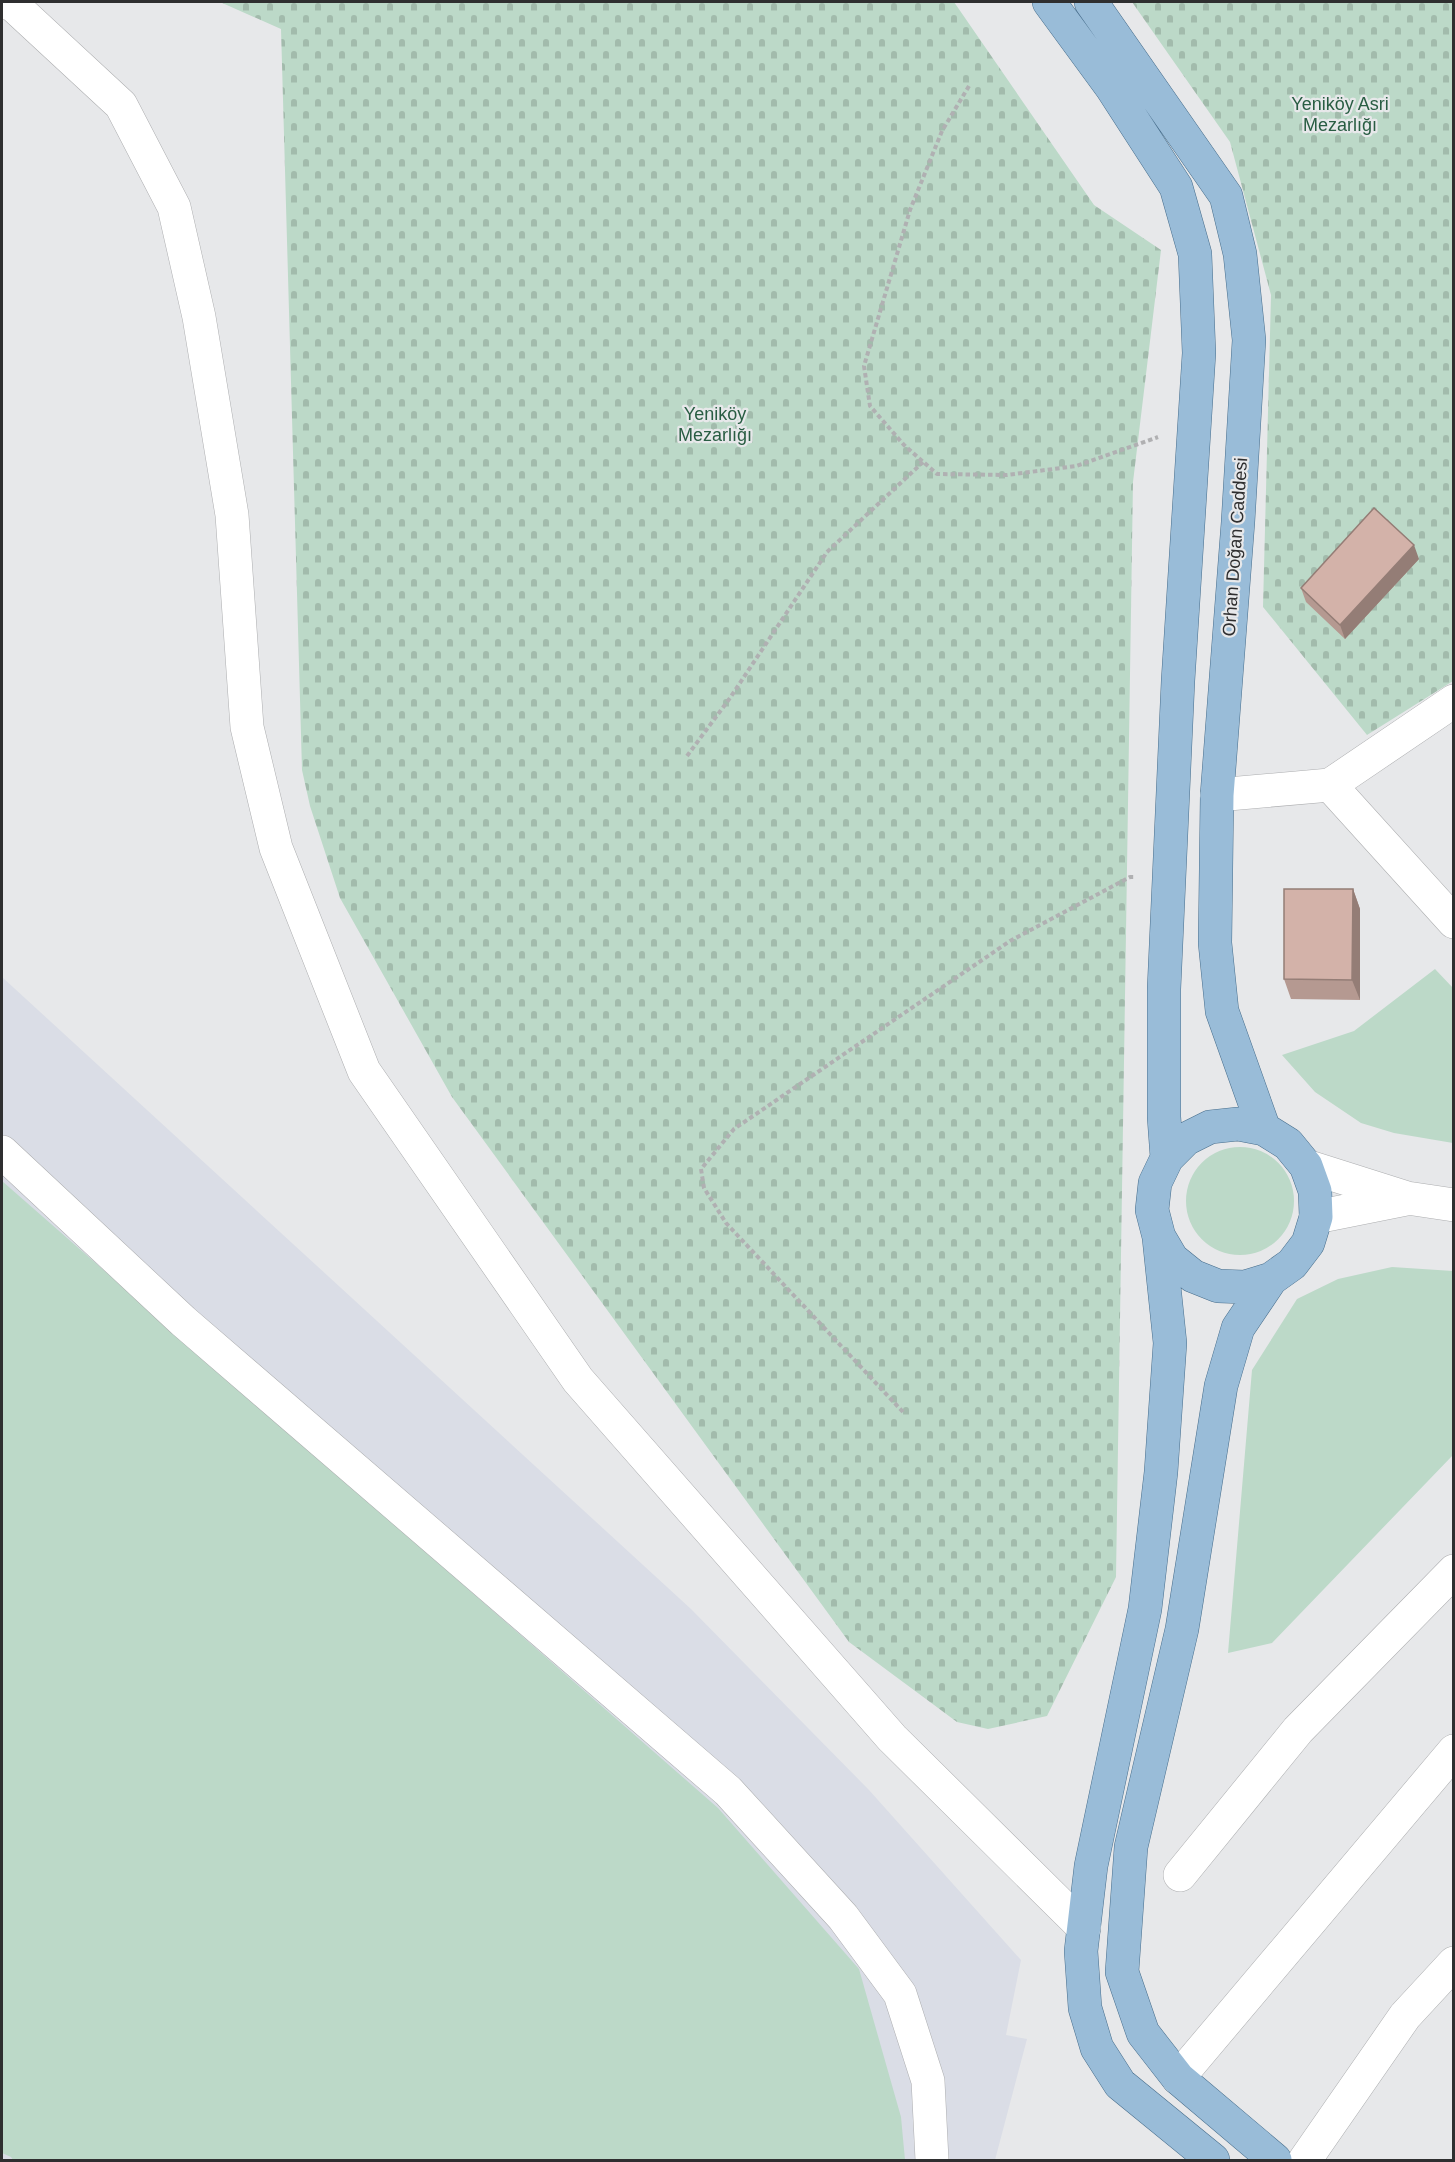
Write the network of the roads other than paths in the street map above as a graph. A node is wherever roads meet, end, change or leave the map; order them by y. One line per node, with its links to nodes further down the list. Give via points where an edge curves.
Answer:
1 (4, 2): 20 (street, via 13,5 120,105 174,207 199,317 232,515 247,727 276,848 364,1071 578,1380 892,1738)
2 (1049, 2): 10 (main road, via 1112,88 1176,187 1195,254 1199,353 1164,989)
3 (1091, 2): 6 (main road, Orhan Doğan Caddesi, via 1226,196 1240,254 1249,340)
4 (1454, 701): 5 (street)
5 (1330, 784): 6 (street); 7 (street)
6 (1217, 795): 8 (main road, Orhan Doğan Caddesi, via 1215,944 1222,1011)
7 (1454, 922)
8 (1264, 1129): 10 (main road, via 1238,1124 1210,1127 1186,1139); 11 (main road, via 1288,1144)
9 (2, 1152): 23 (street, via 183,1321 728,1791 843,1917 900,1994 928,2081)
10 (1167, 1158): 15 (main road, via 1155,1183 1152,1210)
11 (1306, 1166): 12 (street); 14 (main road, via 1315,1191)
12 (1407, 1198): 13 (street); 14 (street)
13 (1454, 1205)
14 (1316, 1217): 16 (main road, via 1303,1250)
15 (1158, 1236): 16 (main road, via 1172,1259 1201,1280 1218,1286 1245,1287); 20 (main road, via 1170,1343 1161,1473 1145,1609 1091,1866)
16 (1271, 1279): 22 (main road, via 1238,1328 1221,1386 1182,1629 1131,1847 1122,1972 1143,2033)
17 (1454, 1571): 19 (street, via 1298,1730)
18 (1454, 1751): 22 (street)
19 (1180, 1875)
20 (1084, 1928): 24 (main road, via 1081,1950 1085,2008 1097,2048 1120,2084)
21 (1454, 1963): 26 (street, via 1405,2016)
22 (1178, 2078): 25 (main road)
23 (932, 2160)
24 (1213, 2160)
25 (1275, 2160)
26 (1305, 2160)

